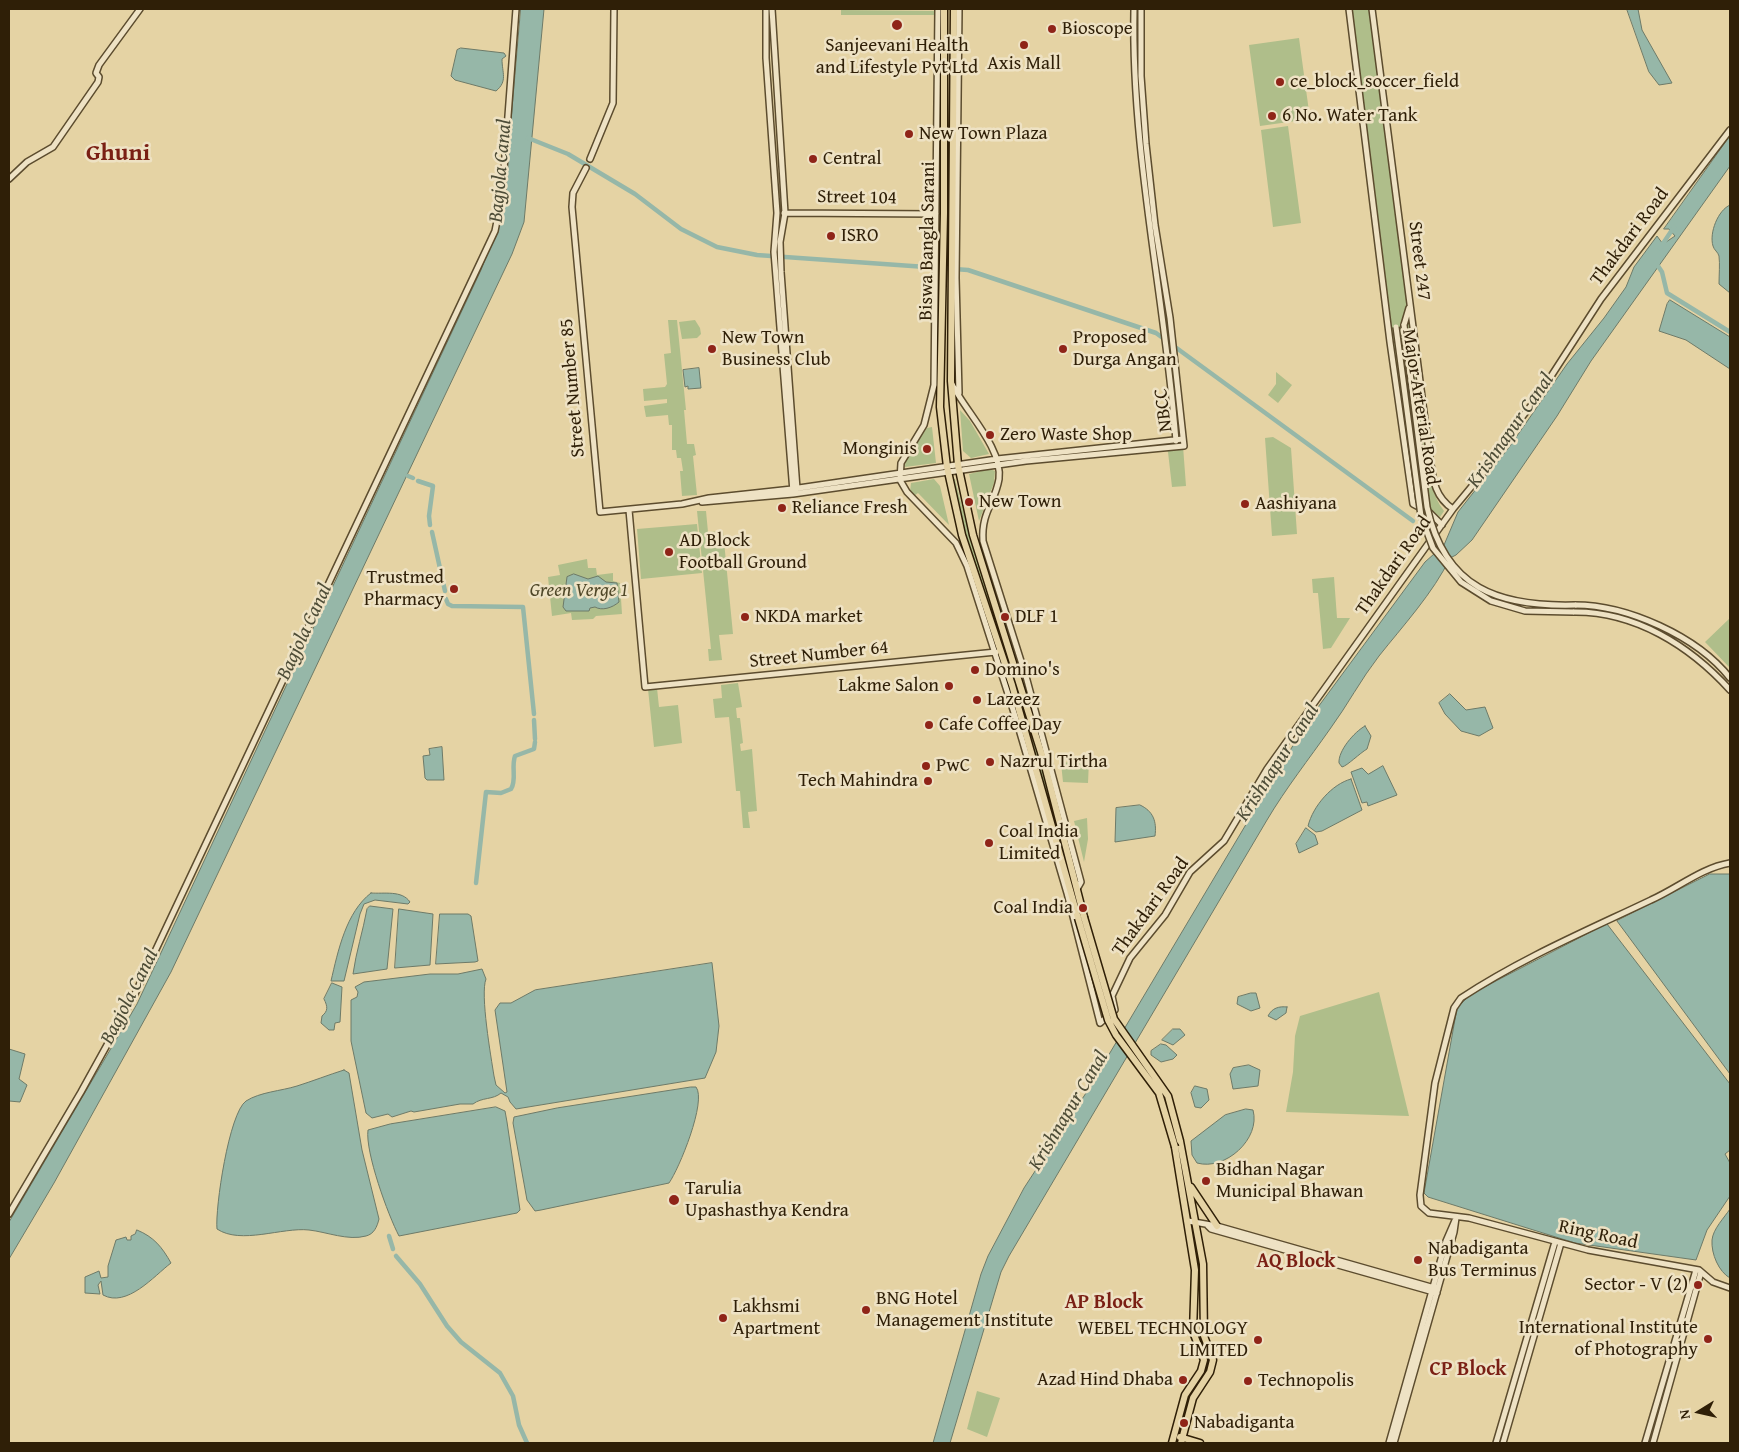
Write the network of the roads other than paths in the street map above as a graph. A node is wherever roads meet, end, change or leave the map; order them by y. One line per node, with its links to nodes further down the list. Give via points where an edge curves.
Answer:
1 (140, 9): 19 (street, via 97,68 98,82 53,148 27,162)
2 (516, 9): 53 (street, via 502,201 495,231 437,348 133,998)
3 (614, 9): 17 (street, via 613,103)
4 (766, 9): 20 (street, via 766,58)
5 (772, 9): 21 (street)
6 (938, 9): 22 (street)
7 (944, 9): 14 (main road, Biswa Bangla Sarani)
8 (954, 9): 14 (main road, Biswa Bangla Sarani)
9 (960, 9): 23 (street)
10 (1134, 9): 28 (street, via 1137,107 1148,223)
11 (1141, 9): 28 (street, via 1146,144 1171,331)
12 (1349, 9): 27 (street, Street 247)
13 (1372, 9): 26 (street, Street 247)
14 (948, 96): 15 (main road, Biswa Bangla Sarani)
15 (949, 126): 23 (main road, Biswa Bangla Sarani); 24 (main road, Biswa Bangla Sarani, via 943,262)
16 (1730, 130): 42 (street, Thakdari Road, via 1601,299 1537,398)
17 (590, 159)
18 (586, 168): 43 (street, Street Number 85, via 572,203 600,512)
19 (9, 179)
20 (777, 213): 21 (street, Street 104); 41 (street, via 774,252)
21 (785, 213): 22 (street, Street 104); 41 (street, via 780,252)
22 (936, 214): 24 (street, via 935,262)
23 (954, 264): 25 (main road, Biswa Bangla Sarani)
24 (939, 278): 30 (main road, Biswa Bangla Sarani)
25 (953, 278): 31 (main road, Biswa Bangla Sarani); 32 (street)
26 (1410, 306): 42 (street, Street 247, via 1436,491 1441,500); 46 (street, Major Arterial Road, bridge, via 1404,324 1427,506 1441,545 1466,578 1492,595 1524,604 1610,609 1651,622 1675,633)
27 (1387, 316): 44 (street, Street 247, via 1413,504 1430,513); 47 (street, Major Arterial Road, bridge, via 1396,327 1421,516 1433,548 1461,582 1491,601 1526,611 1594,612 1660,633 1695,656)
28 (1169, 340): 29 (street)
29 (1170, 350): 33 (street, NBCC); 34 (street)
30 (938, 367): 39 (main road, Biswa Bangla Sarani); 40 (street, via 929,411 921,431 904,457)
31 (951, 381): 32 (street); 38 (main road, Biswa Bangla Sarani)
32 (959, 395): 36 (street)
33 (1183, 439): 34 (street); 35 (street, NBCC, via 1184,446)
34 (1176, 440): 35 (street); 36 (street)
35 (1176, 446): 37 (street, NBCC)
36 (997, 459): 37 (street); 38 (street)
37 (998, 465): 38 (street, NBCC); 49 (street, via 998,482 983,521 984,541 1063,809 1080,882)
38 (959, 468): 39 (street, NBCC); 49 (main road, Biswa Bangla Sarani, via 973,535 1033,724)
39 (947, 470): 40 (street, NBCC); 50 (main road, Biswa Bangla Sarani, via 962,535 1020,709)
40 (899, 477): 41 (street, NBCC, via 823,490); 41 (street, via 867,478); 45 (street, via 905,489 960,549)
41 (795, 491): 43 (street)
42 (1453, 509): 44 (street, Thakdari Road)
43 (629, 510): 45 (street, Street Number 64, via 645,687)
44 (1442, 525): 45 (street, Thakdari Road, via 1268,769 1224,841 1190,872 1165,915 1130,958 1112,996 1115,1010 1100,1023 1067,893)
45 (996, 652)
46 (1730, 678)
47 (1730, 690)
48 (1730, 863): 54 (street, Ring Road, via 1701,873 1653,900 1547,948 1462,998 1454,1008 1435,1083 1421,1174 1420,1202 1429,1213)
49 (1077, 888): 50 (main road, Biswa Bangla Sarani)
50 (1081, 918): 51 (main road, bridge, via 1108,1020 1159,1093)
51 (1178, 1144): 52 (main road); 55 (main road)
52 (1189, 1183): 56 (main road); 58 (main road)
53 (9, 1214)
54 (1453, 1217): 59 (street, Ring Road, via 1469,1218); 66 (street)
55 (1188, 1221): 56 (street); 71 (main road, via 1196,1277 1193,1332 1204,1360 1201,1371 1185,1395)
56 (1196, 1222): 57 (street); 72 (main road, via 1204,1271 1204,1336 1212,1364 1209,1376 1193,1398)
57 (1206, 1225): 58 (street); 61 (street, via 1211,1229)
58 (1217, 1226): 61 (street)
59 (1555, 1242): 60 (street, Ring Road); 63 (street)
60 (1561, 1243): 62 (street, Ring Road); 64 (street)
61 (1288, 1248): 66 (street)
62 (1699, 1271): 65 (street, Ring Road, via 1713,1282); 69 (street); 70 (street)
63 (1542, 1286): 64 (street); 67 (street)
64 (1548, 1287): 68 (street)
65 (1730, 1288)
66 (1436, 1290): 74 (street)
67 (1532, 1317): 68 (street); 75 (street)
68 (1539, 1319): 76 (street)
69 (1660, 1392): 70 (street); 77 (street)
70 (1668, 1395): 78 (street)
71 (1174, 1441): 72 (main road)
72 (1182, 1441): 73 (main road)
73 (1200, 1443)
74 (1392, 1443)
75 (1496, 1443)
76 (1503, 1443)
77 (1645, 1443)
78 (1653, 1443)

